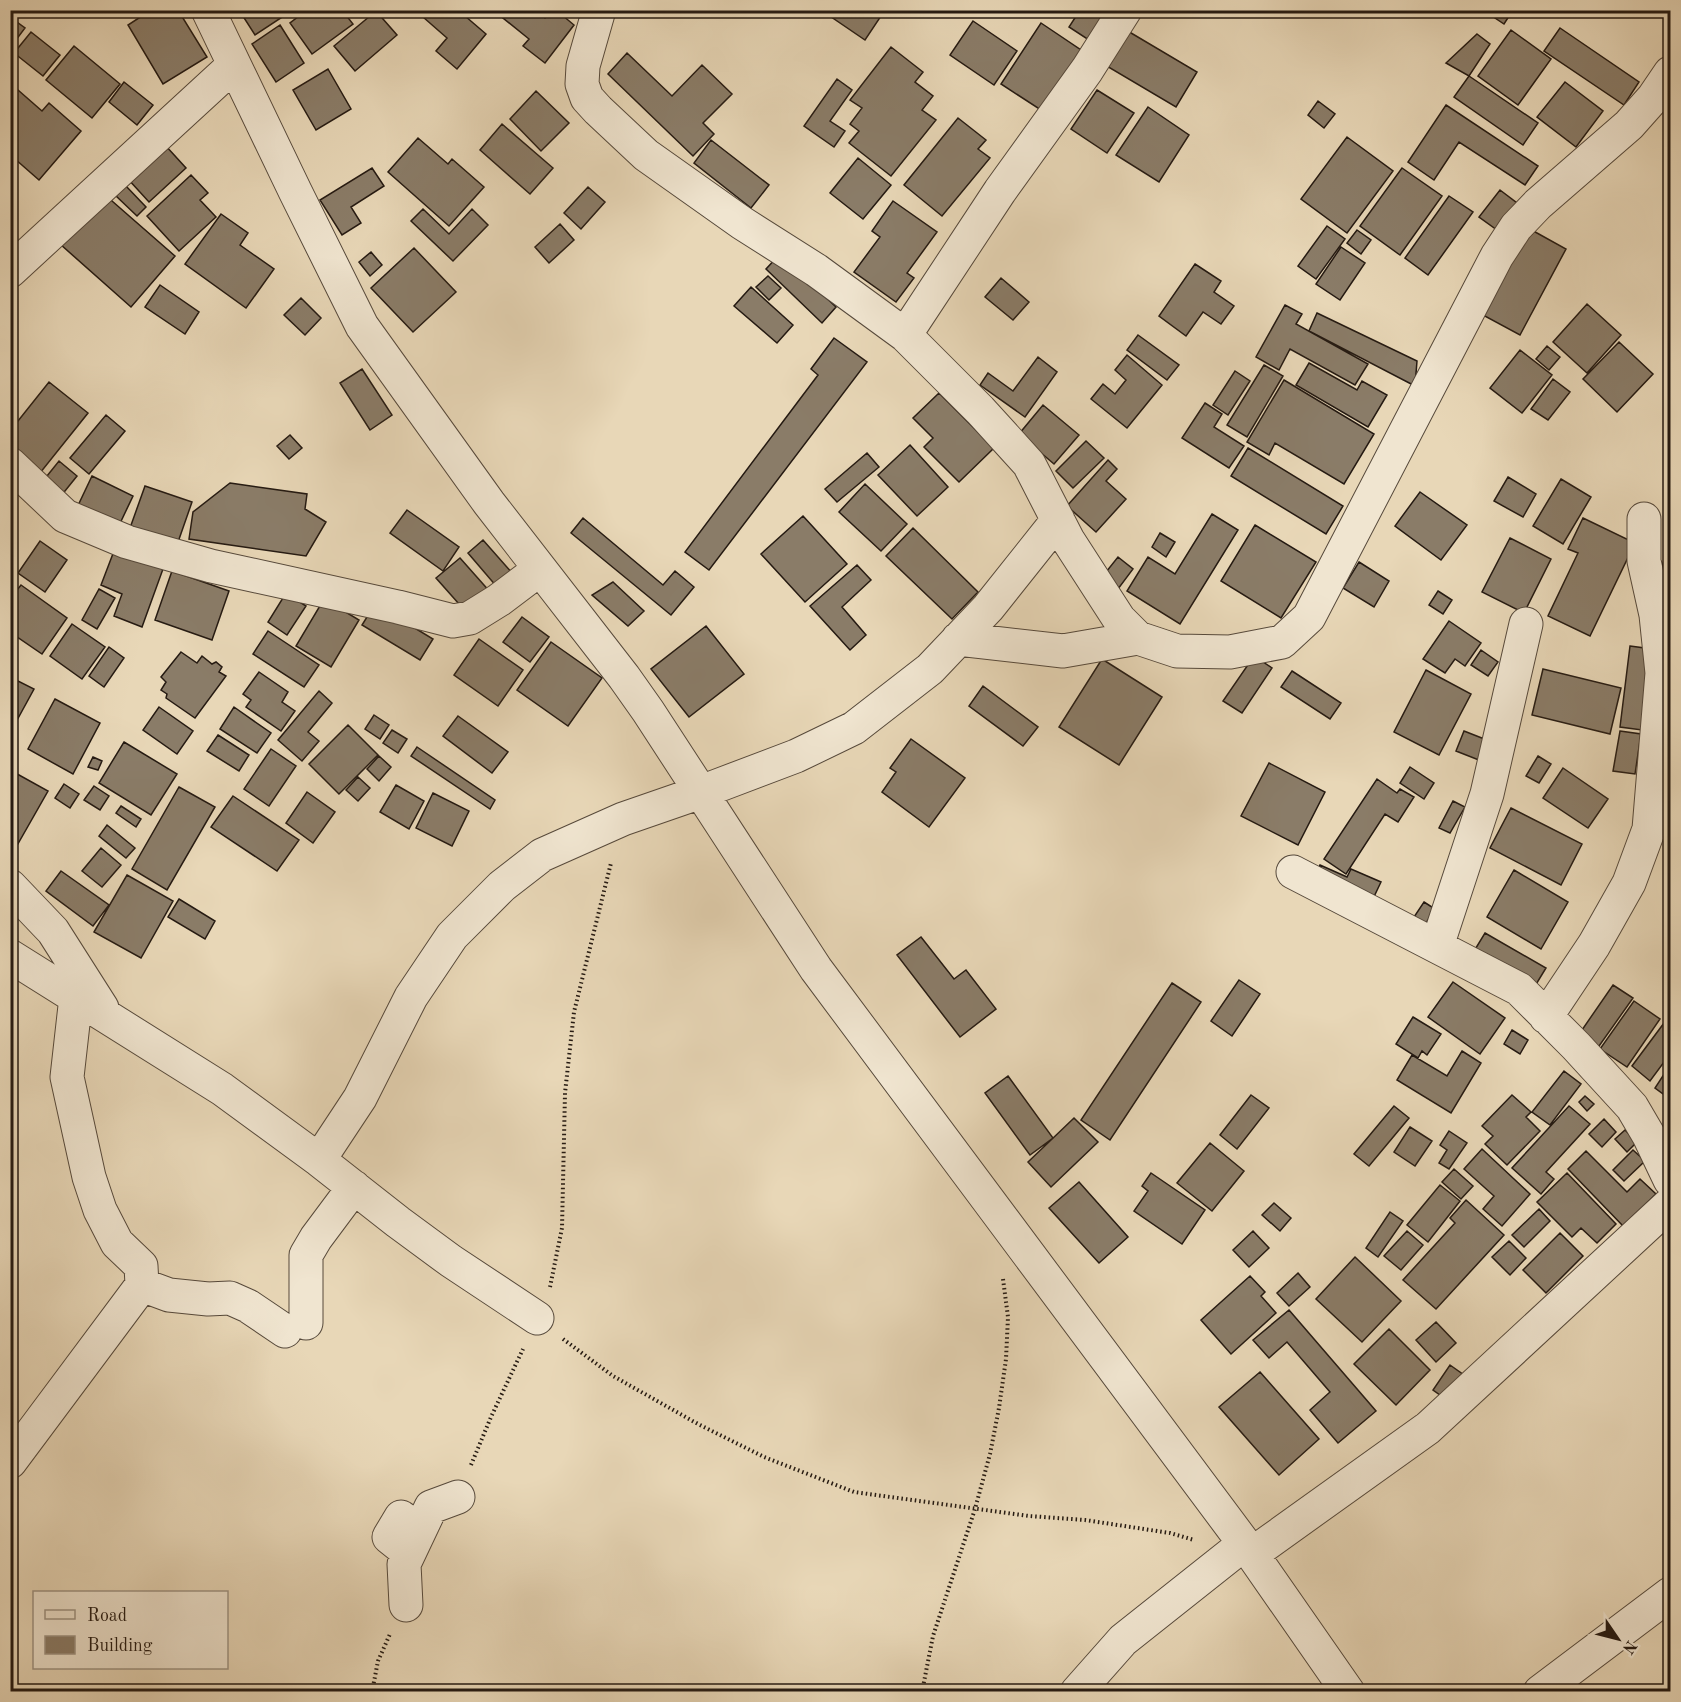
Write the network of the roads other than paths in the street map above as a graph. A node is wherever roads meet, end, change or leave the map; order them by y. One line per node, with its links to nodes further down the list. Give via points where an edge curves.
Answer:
1 (208, 10): 4 (street)
2 (599, 10): 7 (street, via 583,66 582,84 598,111 646,155)
3 (1125, 10): 7 (street)
4 (234, 65): 6 (street); 11 (street, via 362,326)
5 (1671, 73): 13 (street, via 1629,125 1516,227 1497,256 1309,617 1282,642 1230,652 1177,651)
6 (10, 271)
7 (905, 335): 10 (street, via 1029,464)
8 (10, 464): 11 (street, via 65,516 127,542 211,566 453,621 470,618)
9 (1644, 519): 22 (street, via 1644,561 1656,615 1662,673 1649,829 1629,883)
10 (1058, 520): 13 (street, via 1119,619); 14 (street, via 988,608)
11 (540, 569): 15 (street, via 624,677)
12 (1526, 624): 18 (street, via 1487,794)
13 (1138, 638): 14 (street, via 1063,651)
14 (958, 639): 15 (street, via 930,669 854,728 796,756)
15 (701, 792): 23 (street, via 623,819 542,855 502,886 452,936 411,997 360,1098); 31 (street, via 816,969)
16 (1293, 872): 18 (street)
17 (10, 886): 21 (street, via 53,932)
18 (1437, 946): 22 (street, via 1518,989)
19 (10, 956): 20 (street)
20 (76, 997): 21 (street); 27 (street, via 67,1077 70,1096 100,1210 117,1243 141,1266)
21 (107, 1017): 23 (street, via 222,1089)
22 (1546, 1017): 24 (street, via 1632,1107)
23 (319, 1160): 25 (street)
24 (1671, 1180)
25 (354, 1187): 27 (street, via 306,1255 296,1327 230,1298 169,1295); 28 (street, via 451,1261)
26 (1671, 1204): 31 (street, via 1428,1428)
27 (141, 1285): 29 (street)
28 (537, 1318)
29 (10, 1462)
30 (424, 1521): 33 (street, via 404,1564)
31 (1244, 1550): 34 (street, via 1123,1640); 35 (street)
32 (1671, 1594): 36 (street)
33 (406, 1605)
34 (1077, 1692)
35 (1348, 1692)
36 (1540, 1692)

